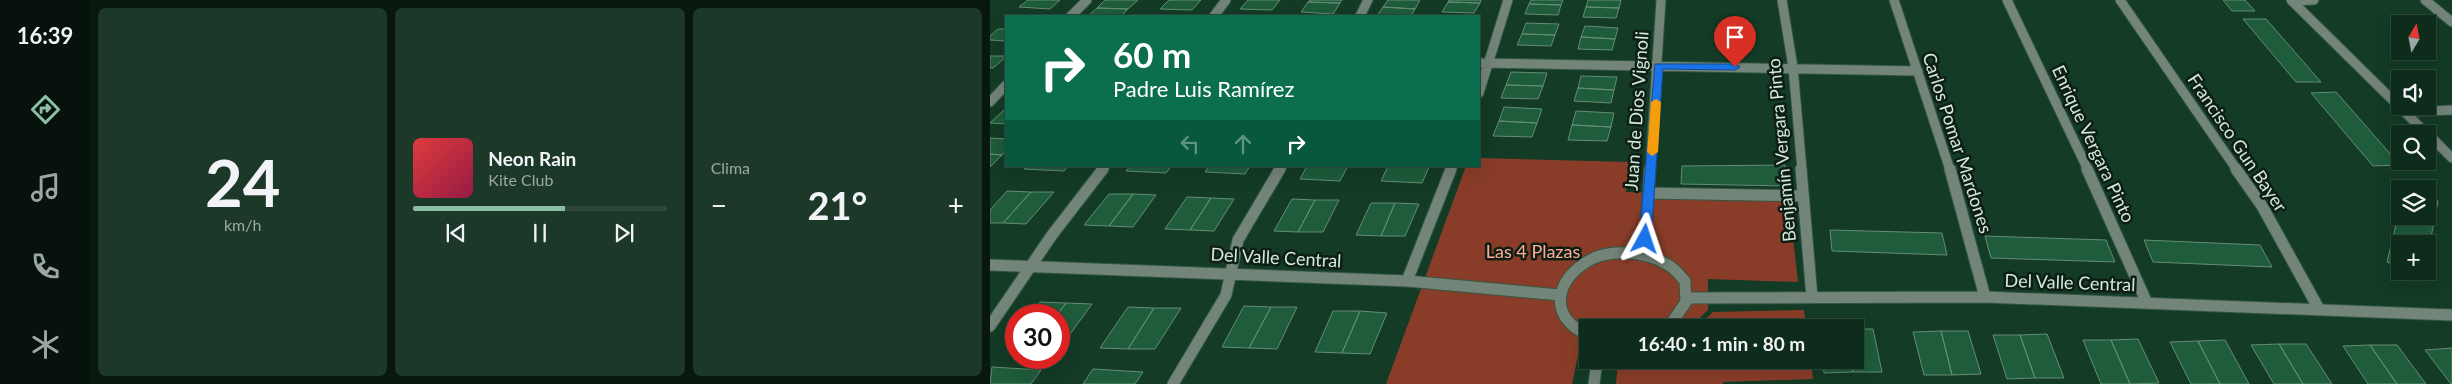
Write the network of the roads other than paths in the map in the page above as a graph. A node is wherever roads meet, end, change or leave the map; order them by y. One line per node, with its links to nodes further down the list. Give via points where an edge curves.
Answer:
1 (1086, 0): 13 (street)
2 (1226, 0): 14 (street)
3 (1368, 0): 15 (street)
4 (1508, 0): 18 (street)
5 (1661, 0): 19 (street, Juan de Dios Vignoli)
6 (1782, 0): 20 (street, Benjamín Vergara Pinto)
7 (1894, 0): 21 (street, Carlos Pomar Mardones)
8 (2007, 0): 46 (street, Enrique Vergara Pinto, via 2112,219)
9 (2120, 0): 47 (street, Francisco Gun Bayer, via 2262,206)
10 (2291, 0): 11 (street); 24 (street)
11 (2314, 0)
12 (2425, 0): 16 (street)
13 (1072, 15)
14 (1215, 15)
15 (1360, 15)
16 (2452, 22)
17 (1480, 63): 18 (street)
18 (1490, 63): 19 (street); 23 (street)
19 (1658, 66): 20 (street); 35 (street, Juan de Dios Vignoli)
20 (1793, 67): 21 (street); 36 (street, Benjamín Vergara Pinto)
21 (1918, 72): 44 (street, Carlos Pomar Mardones, via 1955,184)
22 (1005, 86): 25 (street)
23 (1480, 90)
24 (2391, 98)
25 (990, 102)
26 (2452, 110): 27 (street)
27 (2436, 111)
28 (2408, 115): 29 (street)
29 (2418, 125)
30 (2436, 143): 31 (street)
31 (2452, 158)
32 (1104, 167): 39 (street)
33 (1281, 167): 40 (street, via 1238,240)
34 (1452, 167): 41 (street)
35 (1649, 192): 36 (street); 37 (street, Juan de Dios Vignoli)
36 (1802, 196): 43 (street, Benjamín Vergara Pinto)
37 (1644, 255): 42 (street, via 1614,254 1588,260 1569,276); 45 (street, via 1659,258 1677,270 1684,280)
38 (990, 265): 39 (street, Del Valle Central)
39 (1032, 266): 40 (street, Del Valle Central); 50 (street)
40 (1231, 273): 41 (street, Del Valle Central); 53 (street, via 1226,295)
41 (1407, 282): 42 (street, Del Valle Central)
42 (1560, 295): 51 (street, via 1561,315)
43 (1812, 297): 44 (street, Del Valle Central); 45 (street, Del Valle Central)
44 (1985, 297): 46 (street, Del Valle Central)
45 (1687, 298): 49 (street)
46 (2147, 303): 47 (street, Del Valle Central)
47 (2319, 309): 48 (street, Del Valle Central)
48 (2452, 315)
49 (1675, 319)
50 (990, 326)
51 (1579, 331)
52 (1596, 369): 54 (street)
53 (1173, 384)
54 (1594, 384)

